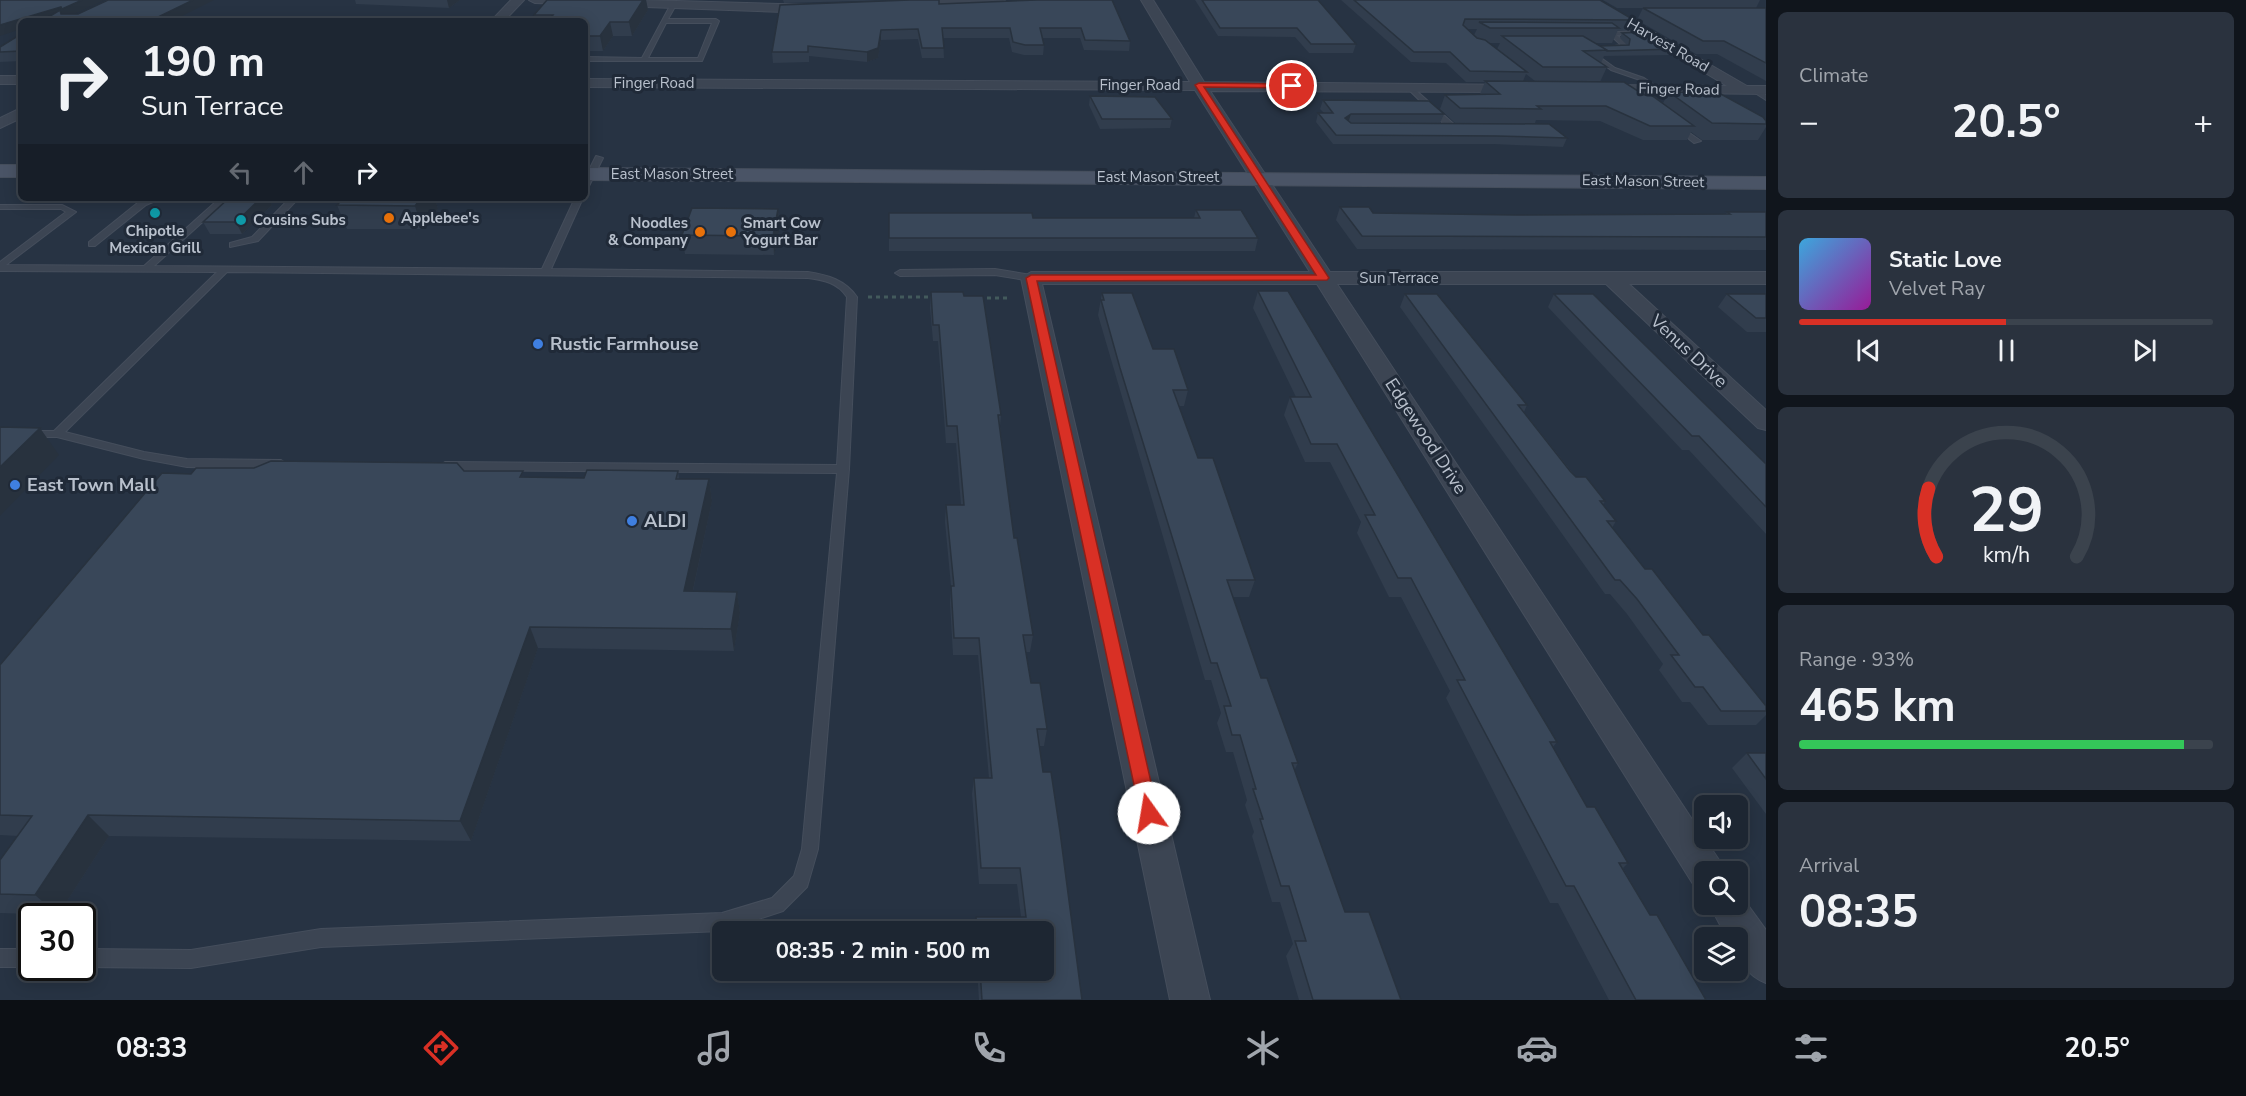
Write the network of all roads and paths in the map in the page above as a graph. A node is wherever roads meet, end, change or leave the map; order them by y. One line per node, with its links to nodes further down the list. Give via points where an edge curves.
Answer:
1 (518, 0): 12 (street)
2 (535, 0): 7 (street)
3 (999, 0): 6 (street)
4 (1147, 0): 24 (street, Edgewood Drive)
5 (1590, 0): 10 (street, Harvest Road)
6 (970, 1): 8 (street)
7 (673, 5): 9 (street); 13 (lane)
8 (892, 6)
9 (825, 9)
10 (1616, 14): 11 (street); 16 (street, Harvest Road)
11 (1639, 14)
12 (500, 18)
13 (664, 21): 20 (lane); 20 (lane, via 716,21 700,60)
14 (1600, 33): 15 (lane)
15 (1611, 33): 16 (lane); 18 (lane, via 1626,46)
16 (1648, 33): 29 (street, Harvest Road)
17 (1596, 47): 28 (lane, via 1584,47 1613,69)
18 (1608, 47)
19 (588, 59): 20 (lane)
20 (644, 60)
21 (0, 80): 22 (street)
22 (18, 80)
23 (588, 83): 24 (street, Finger Road)
24 (1199, 85): 25 (street, Finger Road); 40 (street, Edgewood Drive)
25 (1409, 87): 26 (street, Finger Road); 34 (lane)
26 (1537, 88)
27 (1591, 89): 28 (street, Finger Road)
28 (1657, 89): 29 (street, Finger Road)
29 (1758, 92)
30 (18, 114): 32 (street)
31 (1669, 121): 36 (lane)
32 (0, 124)
33 (1441, 128): 34 (lane)
34 (1453, 128): 35 (lane)
35 (1464, 128)
36 (1696, 141)
37 (0, 156): 38 (main road)
38 (18, 156)
39 (1766, 165): 40 (main road, East Mason Street)
40 (1253, 169): 41 (main road, East Mason Street); 44 (main road, East Mason Street); 57 (street, Edgewood Drive)
41 (589, 170)
42 (0, 171): 43 (main road)
43 (18, 171)
44 (1766, 183)
45 (149, 201): 50 (lane)
46 (222, 201): 53 (lane)
47 (290, 201): 51 (lane, via 255,239)
48 (578, 201): 55 (lane)
49 (0, 207): 52 (lane, via 62,207 72,212)
50 (92, 244)
51 (233, 245)
52 (0, 267): 53 (lane)
53 (146, 269): 54 (lane)
54 (224, 270): 55 (lane); 66 (lane)
55 (545, 272): 61 (lane, via 808,275 835,281 847,287)
56 (900, 273): 60 (lane, via 995,272)
57 (1324, 278): 58 (street, Sun Terrace); 60 (street, Sun Terrace); 70 (street, Edgewood Drive)
58 (1611, 278): 59 (street, Sun Terrace); 64 (street, Venus Drive)
59 (1766, 278)
60 (1034, 288): 63 (path); 76 (street)
61 (852, 297): 62 (path); 69 (lane)
62 (944, 298)
63 (978, 298)
64 (1766, 423)
65 (0, 434): 66 (lane)
66 (57, 434): 67 (lane, via 180,462)
67 (293, 464)
68 (431, 465): 69 (lane)
69 (843, 470): 74 (lane, via 810,849 801,881 777,905 722,922 321,938 191,960)
70 (1699, 861)
71 (1734, 915): 75 (street)
72 (0, 957): 73 (lane)
73 (18, 958)
74 (96, 958)
75 (1766, 964)
76 (1190, 1000)

